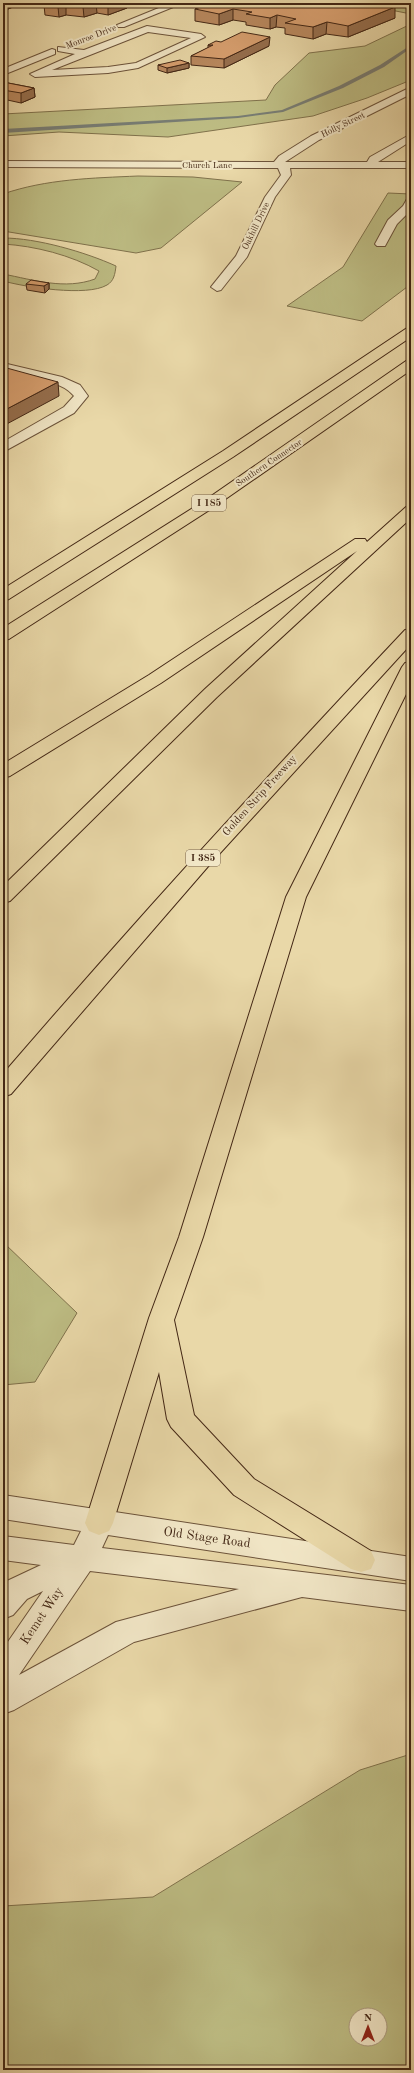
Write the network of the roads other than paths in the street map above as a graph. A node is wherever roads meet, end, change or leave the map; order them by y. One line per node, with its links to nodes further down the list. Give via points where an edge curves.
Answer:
1 (179, 3): 3 (street, Monroe Drive)
2 (134, 11): 3 (street)
3 (151, 14): 4 (street, Monroe Drive)
4 (110, 30)
5 (75, 43): 6 (street, Monroe Drive)
6 (61, 49): 7 (street); 8 (street, Monroe Drive)
7 (85, 53): 7 (street, via 146,29 200,37 138,65 108,70 32,75)
8 (5, 70)
9 (411, 90): 12 (street, Holly Street, via 316,138 283,158 279,162)
10 (411, 137): 13 (street, via 374,159)
11 (3, 164): 12 (street, Church Lane)
12 (280, 165): 13 (street, Church Lane); 17 (street, Oakhill Drive, via 286,170 286,175 270,197 241,258)
13 (371, 165): 14 (street, Church Lane)
14 (410, 166)
15 (411, 201): 16 (street, via 392,222)
16 (381, 244)
17 (217, 287)
18 (411, 331): 23 (highway, I 185, via 228,454)
19 (411, 364): 25 (highway, Southern Connector / I 185, via 202,508)
20 (3, 366): 21 (street, via 57,380 75,388 81,396 69,410)
21 (3, 448)
22 (411, 509): 27 (highway, via 155,680); 28 (highway, via 205,698)
23 (3, 596)
24 (411, 634): 29 (highway, Golden Strip Freeway / I 385, via 189,874)
25 (3, 635)
26 (411, 667): 30 (highway, via 296,897 191,1237)
27 (3, 772)
28 (3, 897)
29 (3, 1089)
30 (162, 1318): 32 (highway); 35 (highway, via 181,1419 244,1487)
31 (3, 1507): 32 (street, Old Stage Road)
32 (99, 1523): 34 (street, Kemet Way); 35 (street, Old Stage Road)
33 (3, 1548): 34 (street)
34 (82, 1559): 37 (street); 39 (street, Kemet Way, via 17,1590); 40 (street, Kemet Way)
35 (361, 1560): 36 (street, Old Stage Road)
36 (411, 1569)
37 (304, 1585): 38 (street); 41 (street, via 128,1631)
38 (411, 1598)
39 (3, 1606)
40 (3, 1674)
41 (3, 1700)

